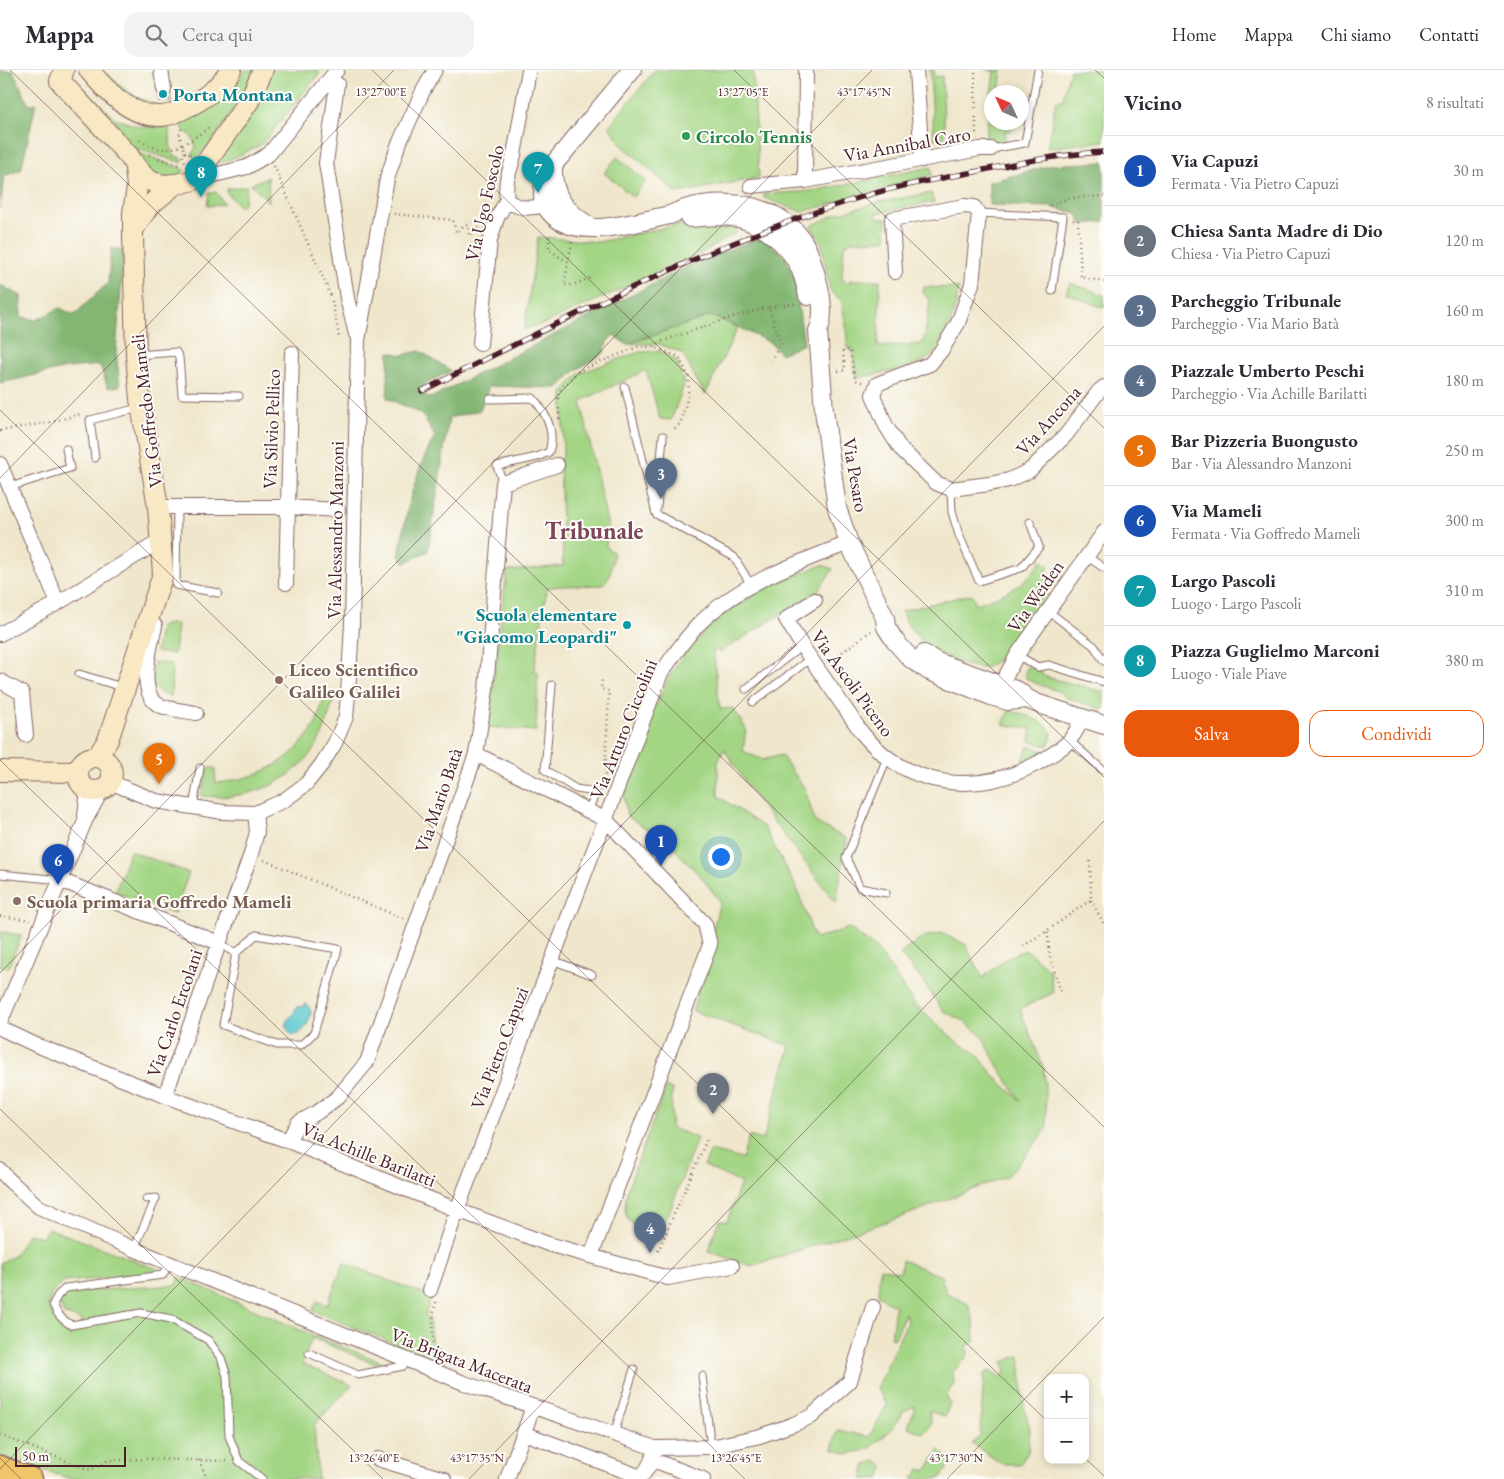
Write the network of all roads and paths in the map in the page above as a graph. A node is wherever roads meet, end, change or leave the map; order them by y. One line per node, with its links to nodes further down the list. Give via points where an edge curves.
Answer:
1 (88, 70): 3 (main road, via 112,94 136,111 156,116 202,100)
2 (161, 70): 14 (street)
3 (231, 70)
4 (264, 70): 24 (main road, via 249,101)
5 (435, 70): 31 (street, Via Alessandro Manzoni, via 398,146)
6 (529, 70): 29 (street, Via Ugo Foscolo, via 507,180)
7 (632, 70): 30 (street, via 553,165)
8 (806, 70): 25 (street)
9 (916, 70): 22 (street)
10 (1038, 70): 20 (lane, Via Annibal Caro, via 1025,143)
11 (975, 72): 18 (path, via 976,138)
12 (58, 74): 23 (main road, via 129,156)
13 (334, 74): 21 (street); 48 (street, via 337,84 326,163)
14 (164, 89)
15 (212, 123): 19 (path)
16 (179, 135): 19 (path)
17 (134, 136): 19 (path, via 150,147)
18 (969, 139)
19 (183, 146): 24 (path, via 185,152 182,155)
20 (991, 150): 22 (street, Via Annibal Caro, via 980,149)
21 (269, 154): 24 (street, via 247,167); 44 (path)
22 (922, 160): 25 (street, Via Annibal Caro)
23 (135, 168): 26 (main road, via 155,183); 36 (main road, Via Goffredo Mameli, via 137,187)
24 (191, 173): 26 (main road)
25 (805, 181): 27 (street, Via Annibal Caro)
26 (174, 185): 36 (main road, via 149,206)
27 (751, 186)
28 (1104, 196): 33 (path, via 1055,202 1048,207)
29 (507, 200): 30 (street, via 519,206); 49 (street, Via Ugo Foscolo, via 490,240)
30 (552, 201): 78 (street, Via Pesaro, via 551,214 563,224 594,229 670,215 681,209 733,204 781,219 802,239 819,286 822,323 818,331 824,410 837,508)
31 (381, 212): 35 (path, via 453,220 456,232 468,225 469,235); 48 (street, Via Alessandro Manzoni)
32 (979, 212): 33 (lane); 40 (street, via 974,207 964,206 892,219); 57 (street, via 972,284 958,323 930,364 877,384)
33 (1047, 216): 43 (lane, via 1063,217)
34 (1072, 216): 42 (path, via 1072,220 1078,220 1081,277)
35 (478, 228)
36 (133, 230): 53 (main road, Via Goffredo Mameli)
37 (549, 236): 39 (path, via 549,249)
38 (572, 238): 39 (path)
39 (568, 261): 41 (path, via 564,284 573,285)
40 (894, 272)
41 (590, 278)
42 (1104, 282)
43 (1052, 290)
44 (331, 296)
45 (797, 304): 47 (path)
46 (333, 306): 48 (path, via 339,336)
47 (769, 306): 50 (path, via 660,342); 54 (path, via 781,344)
48 (351, 340): 120 (street, Via Alessandro Manzoni, via 352,624 346,717 335,743 306,784 282,801)
49 (480, 344)
50 (654, 348)
51 (850, 350): 57 (path, via 855,380)
52 (292, 353): 72 (street, Via Silvio Pellico)
53 (136, 355): 58 (lane, via 176,352 182,395); 60 (main road, Via Goffredo Mameli)
54 (771, 360)
55 (1104, 382): 70 (street, Via Ancona, via 1066,435 1029,471 1003,481)
56 (625, 387): 74 (lane)
57 (874, 389): 70 (street, via 873,395 886,426 900,448 936,483)
58 (239, 396)
59 (490, 399): 68 (lane, via 533,398 544,410 552,445 549,452 537,457 497,466)
60 (142, 407): 65 (lane, via 90,420); 71 (main road, Via Goffredo Mameli)
61 (86, 413): 62 (path)
62 (0, 431)
63 (664, 436): 74 (lane)
64 (66, 449): 69 (lane, via 70,468)
65 (95, 458)
66 (0, 464): 69 (street)
67 (557, 465): 68 (street)
68 (503, 483): 111 (street, Via Mario Batà, via 486,690)
69 (10, 486): 85 (street)
70 (951, 489): 75 (lane, via 952,512 979,581 1021,568 1039,547)
71 (167, 506): 72 (street, Via Silvio Pellico); 77 (main road, Via Goffredo Mameli); 83 (lane, via 176,585)
72 (287, 507): 73 (street, Via Silvio Pellico); 81 (street, Via Silvio Pellico)
73 (338, 510)
74 (656, 514): 82 (lane, via 734,557)
75 (1030, 522)
76 (1104, 532): 79 (street, Via Weiden)
77 (162, 543): 85 (street); 88 (main road, Via Goffredo Mameli, via 163,574)
78 (849, 543): 82 (street, Via Arturo Ciccolini, via 819,553); 87 (street, Via Pesaro)
79 (1086, 556): 80 (lane); 86 (street, Via Weiden)
80 (1104, 568)
81 (286, 584)
82 (751, 585): 121 (street, Via Arturo Ciccolini, via 717,607 700,623 661,674)
83 (218, 593)
84 (815, 600): 91 (street, Via Ascoli Piceno, via 786,619)
85 (58, 603): 90 (street)
86 (1048, 611): 92 (street, Via Weiden); 93 (lane, via 1094,646)
87 (885, 618): 95 (street, Via Pesaro, via 886,627 895,641); 101 (street, Via Pesaro, via 892,620 918,650 937,662)
88 (147, 622): 102 (main road, Via Goffredo Mameli); 106 (street, via 155,626 145,679 150,696 159,706)
89 (871, 631): 94 (path, via 844,652)
90 (0, 634)
91 (802, 646): 94 (street, Via Ascoli Piceno); 103 (lane)
92 (1017, 655): 99 (lane, via 1038,667 1049,665); 101 (street, Via Weiden)
93 (1104, 661)
94 (815, 663): 105 (lane); 112 (street, Via Ascoli Piceno, via 862,732)
95 (929, 672): 101 (street, Via Pesaro, via 933,669 986,688 995,689); 104 (street, Via Pesaro, via 1008,701)
96 (79, 674): 102 (lane)
97 (602, 678): 117 (path, via 601,689 610,691 605,775)
98 (0, 681): 109 (street, via 22,693)
99 (1104, 682)
100 (552, 685): 117 (lane, via 545,770 576,790)
101 (1001, 685): 104 (street, Via Pesaro)
102 (125, 688): 116 (main road, Via Goffredo Mameli, via 108,740 107,753)
103 (746, 689)
104 (1028, 699): 107 (street, Via Pesaro)
105 (753, 702)
106 (196, 712)
107 (1082, 718): 108 (street, Via Pesaro); 110 (street, Via Ascoli Piceno)
108 (1104, 725)
109 (26, 735)
110 (1070, 741): 112 (street, Via Ascoli Piceno, via 1030,767 967,784 911,773); 115 (lane)
111 (476, 754): 119 (street); 129 (street, Via Mario Batà)
112 (887, 758): 126 (lane, via 846,858 860,888)
113 (200, 768): 118 (lane)
114 (0, 771): 116 (main road)
115 (1104, 771)
116 (97, 776): 118 (street, Via Alessandro Manzoni, via 156,801); 125 (street, Via Goffredo Mameli, via 85,821)
117 (596, 792): 119 (lane)
118 (193, 807): 120 (street, Via Alessandro Manzoni)
119 (588, 811): 121 (street)
120 (255, 813): 122 (street, Via Carlo Ercolani, via 257,832)
121 (606, 820): 136 (street, Via Pietro Capuzi); 149 (street, via 705,924 710,945)
122 (251, 854): 129 (path); 133 (street, Via Carlo Ercolani)
123 (1090, 860): 127 (path)
124 (0, 874): 125 (lane)
125 (60, 880): 131 (street, Via Goffredo Mameli); 133 (street, Via Carlo Ercolani)
126 (886, 893)
127 (1092, 900): 130 (path); 132 (path)
128 (0, 916): 131 (path)
129 (415, 924): 143 (street, Via Mario Batà, via 367,1062 338,1097 298,1123)
130 (1104, 924)
131 (34, 925): 139 (street, Via Goffredo Mameli)
132 (1047, 932): 134 (path); 138 (path, via 1049,955)
133 (219, 943): 135 (lane); 141 (street, Via Carlo Ercolani)
134 (1023, 946)
135 (236, 953): 135 (lane, via 256,935 338,949 314,1033 301,1045 277,1045 222,1025)
136 (552, 960): 137 (lane); 146 (street, Via Pietro Capuzi)
137 (592, 975)
138 (1061, 994)
139 (0, 1023)
140 (0, 1028): 141 (street, Via Achille Barilatti)
141 (165, 1096): 143 (street, Via Achille Barilatti)
142 (708, 1137): 148 (path)
143 (288, 1141): 146 (street, Via Achille Barilatti)
144 (0, 1170): 147 (street, Via Brigata Macerata, via 38,1207)
145 (146, 1198): 147 (lane, via 156,1198)
146 (457, 1210): 149 (street, Via Achille Barilatti, via 548,1244); 152 (street, Via Pietro Capuzi)
147 (134, 1249): 150 (street, Via Brigata Macerata)
148 (658, 1251)
149 (591, 1256): 151 (street, Via Achille Barilatti, via 668,1278)
150 (169, 1263): 155 (street, Via Brigata Macerata); 167 (lane, via 163,1275 66,1288 53,1304 60,1318 71,1325 141,1313 171,1319 208,1340 221,1358 227,1376 229,1436)
151 (732, 1266)
152 (430, 1290): 157 (path, via 438,1297 433,1314 433,1342 448,1367)
153 (873, 1307): 163 (street, Via Brigata Macerata, via 850,1381 812,1416 760,1436)
154 (309, 1353): 155 (lane, via 358,1375 403,1366)
155 (405, 1359): 157 (street, Via Brigata Macerata)
156 (634, 1369): 161 (lane)
157 (446, 1375): 159 (street, Via Brigata Macerata)
158 (702, 1376): 163 (lane)
159 (533, 1407): 160 (street); 161 (street, Via Brigata Macerata)
160 (524, 1433): 164 (street, via 641,1476 648,1470); 173 (street)
161 (614, 1434): 164 (street, Via Brigata Macerata)
162 (0, 1435): 166 (path, via 90,1470 109,1460)
163 (711, 1447): 164 (street, Via Brigata Macerata)
164 (654, 1454): 174 (street)
165 (378, 1459): 169 (street)
166 (199, 1460): 167 (path); 171 (path)
167 (239, 1461): 172 (lane)
168 (1, 1468): 170 (main road)
169 (439, 1478)
170 (32, 1479)
171 (207, 1479)
172 (262, 1479)
173 (507, 1479)
174 (703, 1479)

